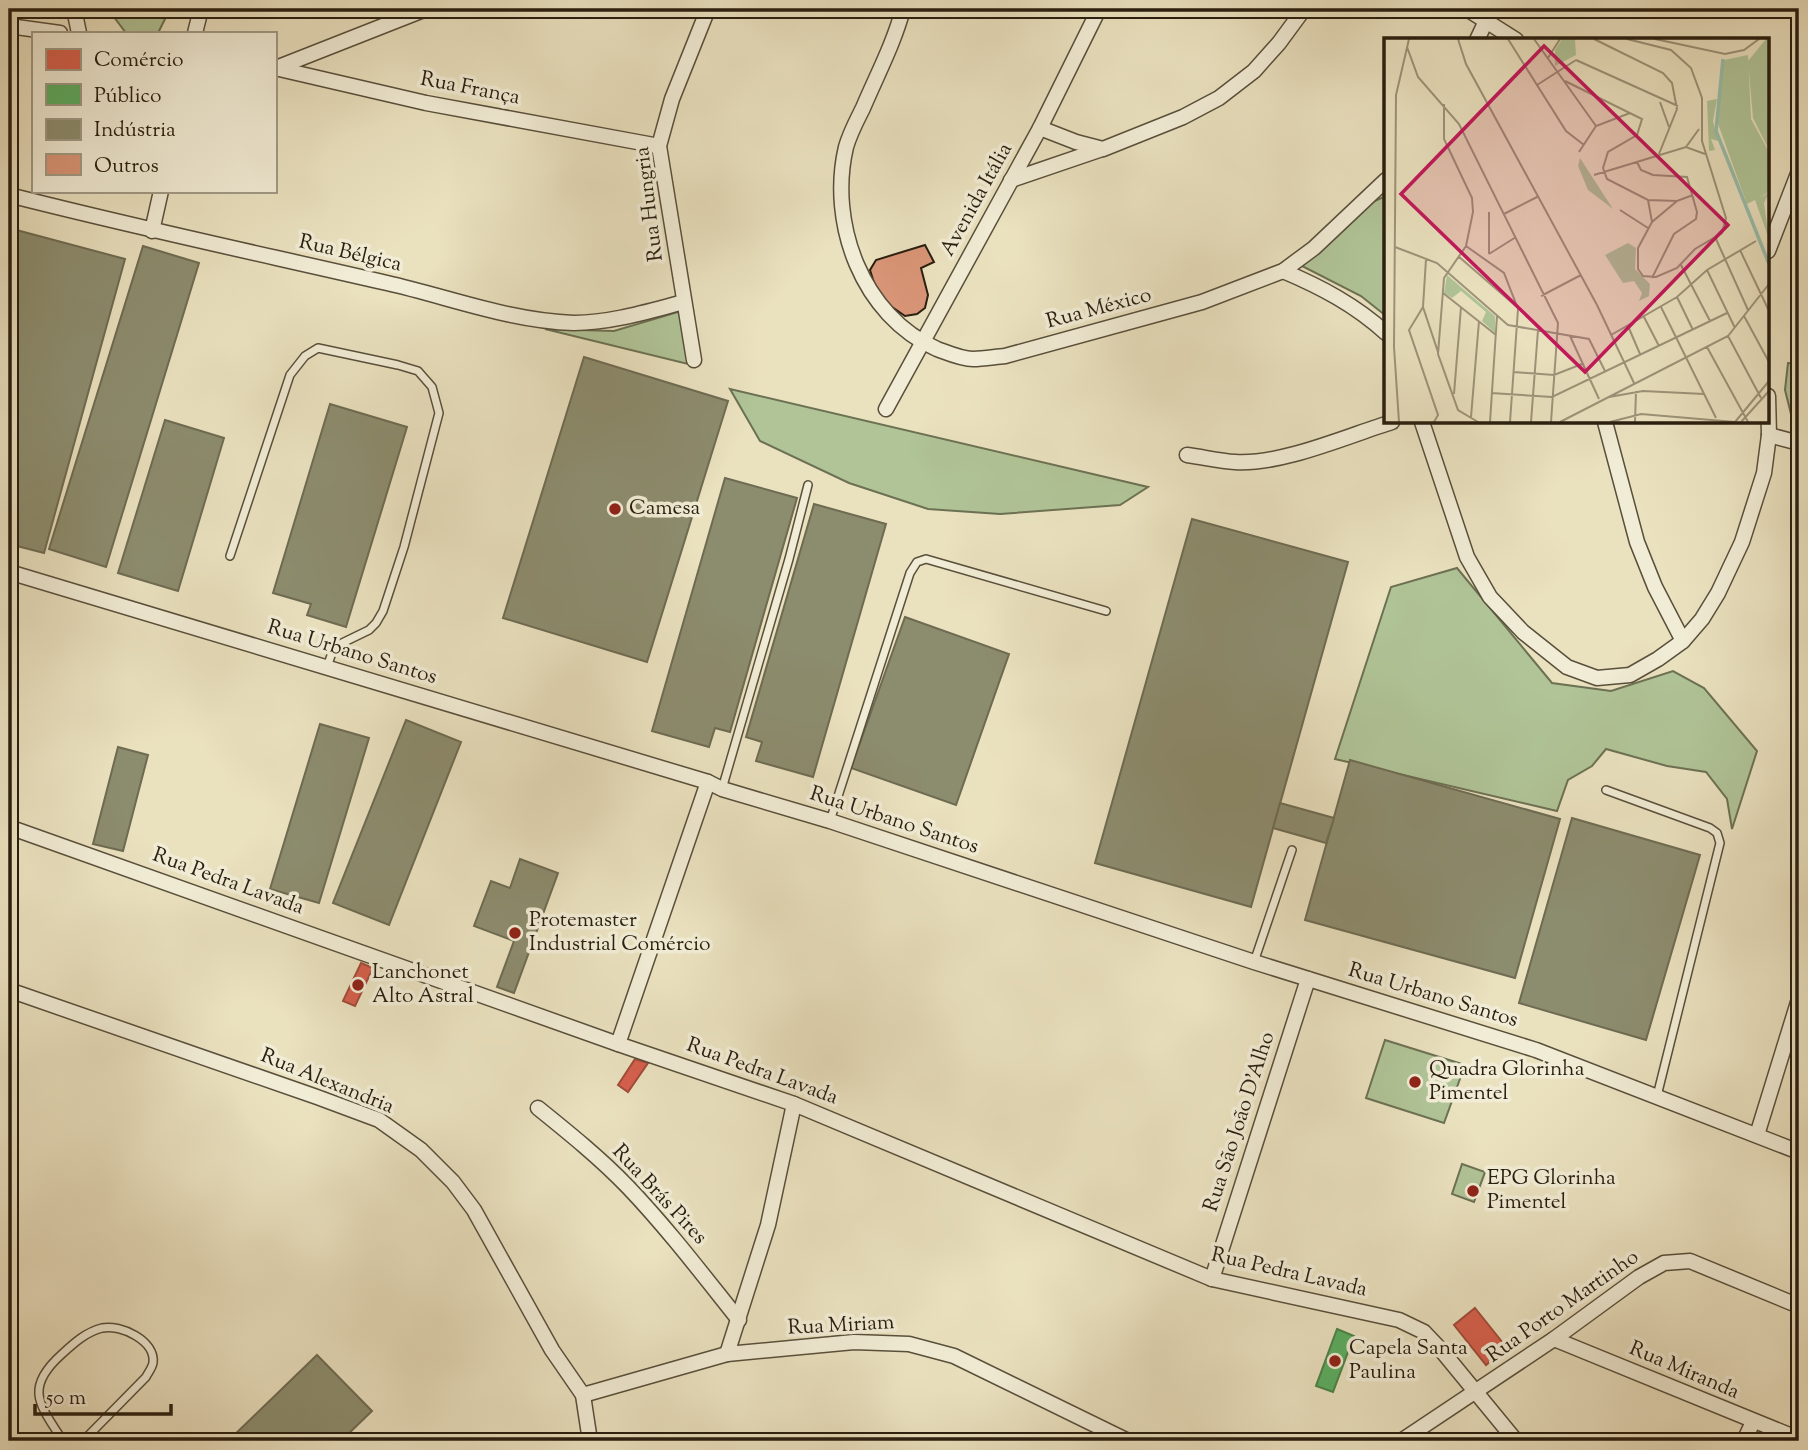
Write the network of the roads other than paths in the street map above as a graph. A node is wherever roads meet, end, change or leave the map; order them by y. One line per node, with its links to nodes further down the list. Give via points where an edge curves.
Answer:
1 (74, 9): 12 (street)
2 (201, 9): 13 (street)
3 (426, 9): 16 (street)
4 (708, 9): 18 (street, Rua Hungria, via 672,99)
5 (903, 9): 30 (street, Rua México, via 847,144 841,180 843,223 855,262 873,294 897,325)
6 (1099, 9): 17 (street, Avenida Itália)
7 (1304, 9): 19 (street, via 1254,71 1219,99)
8 (1466, 9): 9 (street)
9 (1486, 21): 14 (street); 15 (street)
10 (9, 26): 11 (street)
11 (53, 32)
12 (79, 32)
13 (195, 32)
14 (1478, 38)
15 (1513, 38)
16 (276, 68): 18 (street, Rua França, via 426,103)
17 (1040, 128): 19 (street); 21 (street, Avenida Itália)
18 (659, 146): 28 (street, Rua Hungria)
19 (1103, 149): 21 (street)
20 (1799, 171): 26 (street)
21 (1011, 180): 30 (street, Avenida Itália)
22 (1383, 186): 27 (street, Rua México)
23 (160, 192): 25 (street)
24 (9, 195): 25 (street, Rua Bélgica)
25 (152, 231): 28 (street, Rua Bélgica, via 529,319 577,323)
26 (1770, 246)
27 (1283, 271): 29 (street, via 1347,302); 30 (street, Rua México, via 1202,302 1005,356 971,359)
28 (684, 302): 31 (street, Rua Hungria)
29 (1384, 331)
30 (923, 343): 32 (street, Avenida Itália)
31 (694, 360)
32 (886, 409)
33 (1386, 424): 39 (street, via 1264,460 1236,462)
34 (1423, 424): 44 (street, via 1467,557 1490,597 1523,632 1567,667 1597,678 1630,675)
35 (1606, 424): 44 (street, via 1637,542)
36 (1769, 424): 37 (street)
37 (1769, 435): 38 (street); 44 (street, via 1764,473 1742,542 1718,593)
38 (1799, 443)
39 (1187, 455)
40 (808, 485): 47 (lane)
41 (230, 556): 45 (lane, via 279,404 290,375 305,356 318,348 418,371 432,387 439,413 404,547 376,623 334,647)
42 (9, 572): 45 (street, Rua Urbano Santos)
43 (1106, 611): 49 (lane, via 926,559 917,562 909,573)
44 (1683, 641)
45 (326, 667): 46 (street, Rua Urbano Santos)
46 (708, 782): 47 (street, Rua Urbano Santos); 56 (street)
47 (722, 789): 49 (street, Rua Urbano Santos)
48 (1606, 790): 57 (lane, via 1710,828 1720,843)
49 (830, 821): 52 (street, Rua Urbano Santos)
50 (9, 827): 56 (street, Rua Pedra Lavada)
51 (1292, 850): 52 (lane)
52 (1254, 962): 53 (street, Rua Urbano Santos)
53 (1308, 979): 57 (street, Rua Urbano Santos, via 1536,1050); 62 (street, Rua São João D'Alho)
54 (9, 990): 68 (street, Rua Alexandria, via 379,1120 421,1150 467,1200 552,1350)
55 (1798, 1005): 60 (street)
56 (618, 1044): 58 (street, Rua Pedra Lavada)
57 (1657, 1096): 60 (street, Rua Urbano Santos)
58 (794, 1104): 62 (street, Rua Pedra Lavada); 64 (street, via 768,1225)
59 (538, 1108): 64 (street, Rua Brás Pires, via 627,1186)
60 (1757, 1135): 61 (street, Rua Urbano Santos)
61 (1799, 1152)
62 (1212, 1279): 67 (street, Rua Pedra Lavada, via 1399,1321 1424,1332)
63 (1799, 1306): 65 (street, Rua Porto Martinho, via 1690,1261 1664,1263)
64 (739, 1320): 66 (street)
65 (1554, 1339): 67 (street, Rua Porto Martinho); 69 (street, Rua Miranda)
66 (727, 1354): 68 (street, Rua Miriam); 74 (street, Rua Miriam, via 854,1342 909,1344 954,1356)
67 (1476, 1392): 75 (street, Rua Porto Martinho); 76 (street, Rua Pedra Lavada)
68 (583, 1395): 73 (street, Rua Alexandria)
69 (1753, 1422): 70 (street, Rua Miranda); 77 (street)
70 (1799, 1439)
71 (63, 1441): 72 (lane, via 40,1402 38,1384 46,1368 90,1331 106,1327 124,1330 143,1341 153,1354 153,1366)
72 (83, 1441)
73 (590, 1441)
74 (1128, 1441)
75 (1401, 1441)
76 (1516, 1441)
77 (1744, 1441)

